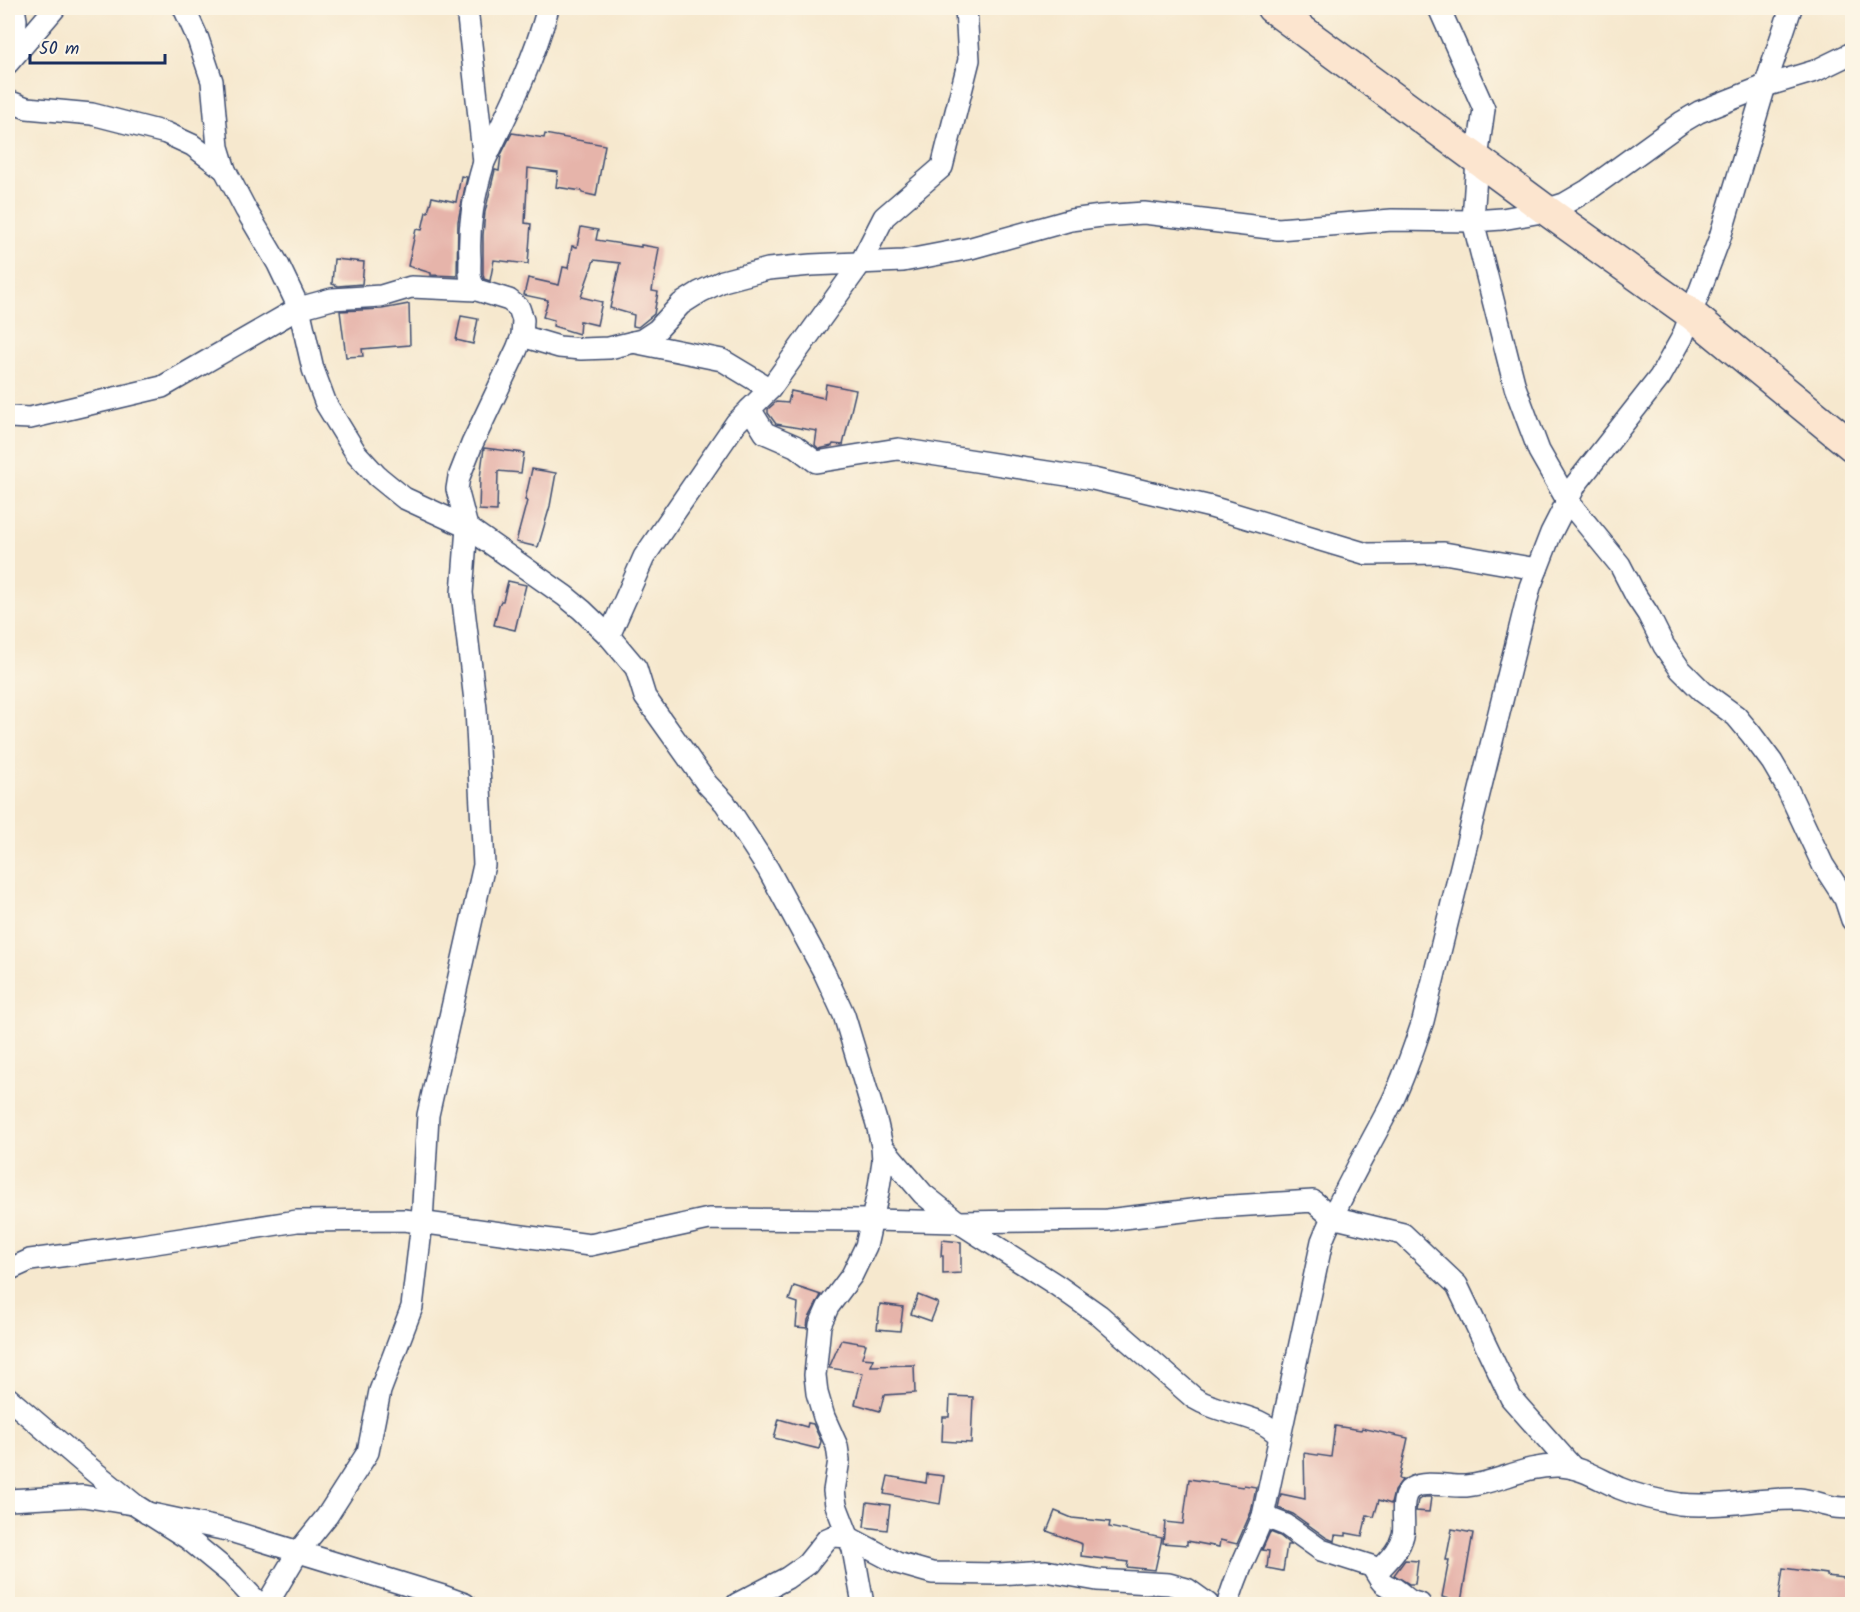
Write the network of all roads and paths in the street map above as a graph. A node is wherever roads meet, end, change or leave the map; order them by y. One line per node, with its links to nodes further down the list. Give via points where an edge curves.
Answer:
1 (15, 8): 11 (street)
2 (55, 8): 11 (street)
3 (184, 8): 16 (street, via 212,81 218,147)
4 (467, 8): 15 (street)
5 (549, 8): 15 (street, via 525,76)
6 (966, 8): 19 (street, via 969,60 942,167 884,217)
7 (1272, 8): 14 (main road)
8 (1438, 8): 14 (street, via 1484,109)
9 (1791, 8): 12 (street)
10 (1852, 52): 12 (street, via 1815,71)
11 (10, 60)
12 (1765, 86): 17 (street, via 1690,117 1587,190); 22 (street, via 1720,237)
13 (8, 101): 16 (street, via 27,108 92,114 166,133 192,145)
14 (1476, 159): 17 (main road); 18 (street)
15 (484, 162): 20 (street, via 469,223 470,280)
16 (225, 170): 21 (street)
17 (1546, 210): 18 (street); 22 (main road)
18 (1473, 220): 19 (street, via 1392,220 1278,229 1144,213 1101,216 1071,220 971,248 903,261); 29 (street, via 1515,387 1539,451)
19 (860, 264): 24 (street, via 768,269 723,281 681,304 657,330); 25 (street)
20 (477, 290): 21 (street, via 411,287 381,296 332,299); 23 (street, via 509,300 519,308)
21 (299, 308): 27 (street, via 162,387 30,417); 30 (street, via 313,369 326,404 356,453 404,498)
22 (1691, 314): 28 (main road); 29 (street, via 1660,376)
23 (522, 336): 24 (street, via 581,350); 30 (street, via 459,477 457,489)
24 (633, 342): 25 (street, via 722,360)
25 (770, 389): 26 (street)
26 (750, 409): 31 (street, via 765,433 795,446 816,462 898,448 1094,479 1211,507 1367,554 1444,554); 32 (street, via 736,423 644,557)
27 (8, 417)
28 (1852, 446)
29 (1568, 500): 31 (street); 33 (street, via 1620,565 1680,669 1736,716 1772,762 1823,865 1845,899)
30 (467, 527): 32 (street, via 565,596); 37 (street, via 462,594 476,709 484,865 428,1115)
31 (1538, 569): 35 (street, via 1525,605 1461,873 1410,1062)
32 (609, 636): 34 (street, via 636,668 645,697 706,784 725,803 768,869 824,972 849,1026)
33 (1852, 920)
34 (882, 1146): 36 (street); 38 (street, via 923,1194)
35 (1332, 1217): 38 (street, via 1313,1201 1107,1220); 41 (street, via 1322,1241); 42 (street, via 1403,1234 1457,1285 1511,1398)
36 (872, 1220): 37 (street, via 709,1219 590,1245); 38 (street); 47 (street, via 866,1246 852,1275 820,1325 815,1375 824,1417 837,1446 834,1491)
37 (422, 1222): 39 (street, via 297,1221 30,1260); 48 (street, via 412,1307 380,1391 368,1452 327,1516)
38 (958, 1222): 41 (street, via 1099,1315 1194,1398 1263,1422)
39 (8, 1270)
40 (8, 1398): 45 (street)
41 (1279, 1436): 46 (street)
42 (1573, 1468): 44 (street, via 1643,1496 1677,1503 1703,1506 1801,1499); 49 (street, via 1541,1467 1466,1486 1411,1488 1404,1499 1400,1544)
43 (8, 1500): 45 (street, via 83,1496)
44 (1852, 1508)
45 (141, 1509): 48 (street); 50 (street, via 188,1539 232,1575)
46 (1263, 1516): 49 (street, via 1286,1525 1321,1550 1371,1566); 56 (street)
47 (848, 1537): 53 (street, via 827,1539 807,1564); 54 (street); 55 (street, via 897,1563 932,1573 1046,1570 1097,1580 1168,1584 1187,1589)
48 (298, 1552): 51 (street); 52 (street)
49 (1377, 1572): 57 (street, via 1384,1584)
50 (258, 1605)
51 (267, 1605)
52 (465, 1605)
53 (736, 1605)
54 (863, 1605)
55 (1208, 1605)
56 (1228, 1605)
57 (1420, 1605)

